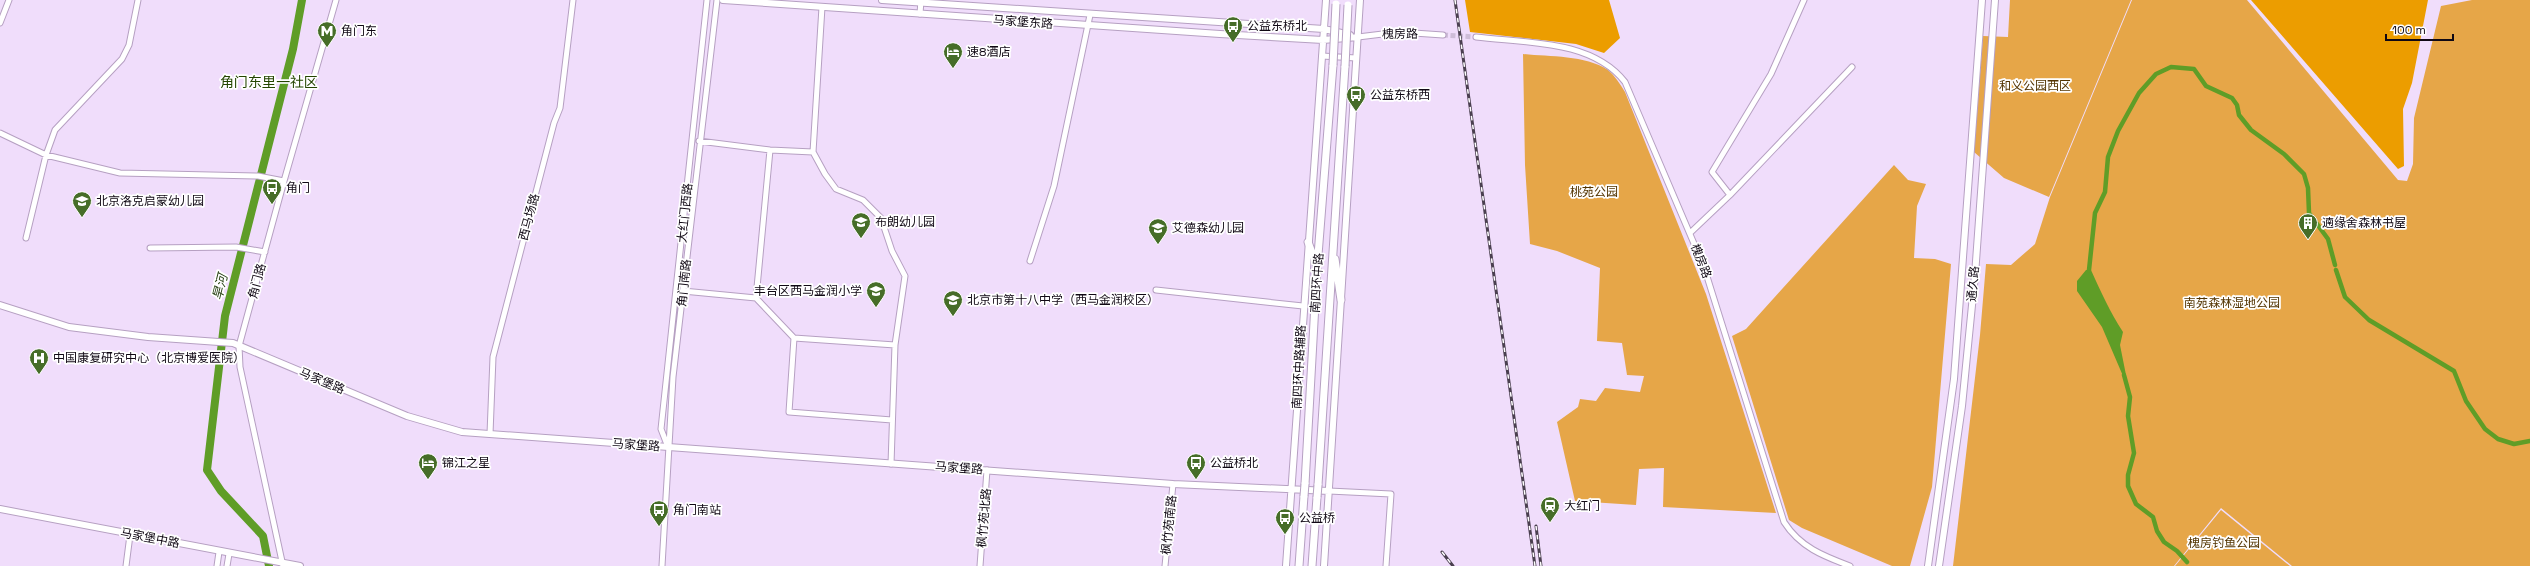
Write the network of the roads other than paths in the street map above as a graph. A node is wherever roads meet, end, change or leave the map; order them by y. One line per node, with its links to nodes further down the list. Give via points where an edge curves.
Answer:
1 (9, 0): 20 (street)
2 (138, 0): 34 (street, via 129,45 122,59 55,130)
3 (336, 0): 35 (street, 角门路)
4 (573, 0): 55 (street, 西马场路, via 560,108 493,357)
5 (707, 0): 56 (street, 大红门西路, via 661,429)
6 (717, 0): 31 (street, 角门南路)
7 (723, 0): 17 (main road, 马家堡东路)
8 (882, 0): 14 (main road, 马家堡东路)
9 (1326, 0): 22 (main road, 南四环中路辅路)
10 (1360, 0): 24 (main road)
11 (1804, 0): 36 (street, via 1771,74 1712,172)
12 (1982, 0): 80 (main road, 通久路, via 1954,379)
13 (1995, 0): 81 (main road, 通久路, via 1975,275 1962,406)
14 (917, 1): 18 (street); 19 (main road, 马家堡东路)
15 (1336, 2): 44 (highway, 南四环中路, bridge, via 1334,65)
16 (1349, 3): 40 (highway, 南四环中路, bridge)
17 (822, 7): 18 (main road, 马家堡东路); 33 (street)
18 (916, 13): 21 (main road, 马家堡东路)
19 (1090, 15): 21 (street); 22 (main road, 马家堡东路)
20 (0, 23)
21 (1089, 26): 26 (main road, 马家堡东路); 43 (street, via 1054,186)
22 (1324, 29): 24 (main road, 马家堡东路); 26 (main road, 南四环中路辅路)
23 (1443, 35): 24 (street, 槐房路, via 1399,32)
24 (1358, 37): 26 (main road, 马家堡东路); 28 (main road)
25 (1476, 37): 37 (street, 槐房路, via 1575,50 1602,63 1621,77 1629,89)
26 (1323, 40): 27 (main road, 南四环中路辅路)
27 (1322, 56): 28 (street); 39 (main road, 南四环中路辅路)
28 (1356, 58): 48 (main road)
29 (1852, 67): 36 (street)
30 (0, 133): 34 (street)
31 (699, 141): 32 (street); 46 (street, 角门南路)
32 (770, 150): 33 (street); 47 (street)
33 (813, 152): 53 (street, via 824,174 836,189 863,200 881,218 892,251 905,276)
34 (46, 155): 35 (street, via 120,173 258,176); 38 (street)
35 (284, 181): 42 (street, 角门路)
36 (1730, 195): 37 (street)
37 (1690, 233): 79 (street, 槐房路, via 1716,301 1784,522 1793,536 1806,547)
38 (26, 238)
39 (1308, 242): 44 (highway); 50 (main road, 南四环中路辅路)
40 (1333, 244): 48 (highway); 76 (highway, 南四环中路, bridge)
41 (150, 248): 42 (street, via 236,247)
42 (265, 252): 52 (street, 角门路)
43 (1030, 261)
44 (1318, 268): 75 (highway, 南四环中路, bridge)
45 (1156, 290): 50 (street)
46 (683, 291): 47 (street); 56 (street, 角门南路, via 673,377)
47 (756, 298): 51 (street)
48 (1341, 300): 61 (main road)
49 (0, 305): 52 (main road, 马家堡路, via 69,327 233,343)
50 (1303, 306): 60 (main road, 南四环中路辅路)
51 (794, 338): 53 (street); 54 (street, via 789,412)
52 (239, 346): 55 (main road, 马家堡路, via 407,416 462,432); 66 (street, 角门路, via 240,367)
53 (895, 346): 54 (street)
54 (892, 420): 57 (street)
55 (490, 434): 56 (main road, 马家堡路)
56 (669, 448): 57 (main road, 马家堡路); 71 (street, 角门南路)
57 (890, 464): 58 (main road, 马家堡路)
58 (987, 470): 59 (main road, 马家堡路); 72 (street, 枫竹苑北路)
59 (1174, 484): 60 (main road, 马家堡路); 73 (street, 枫竹苑南路)
60 (1292, 490): 61 (main road, 马家堡路); 74 (main road, 南四环中路辅路)
61 (1329, 492): 77 (main road); 78 (street, via 1391,494)
62 (0, 509): 63 (main road, 马家堡中路)
63 (130, 534): 64 (main road, 马家堡中路); 67 (street)
64 (219, 552): 65 (main road, 马家堡中路); 68 (street)
65 (229, 554): 66 (main road, 马家堡中路); 69 (street)
66 (282, 564): 70 (main road, 马家堡中路)
67 (126, 566)
68 (217, 566)
69 (228, 566)
70 (300, 566)
71 (662, 566)
72 (980, 566)
73 (1165, 566)
74 (1286, 566)
75 (1299, 566)
76 (1312, 566)
77 (1324, 566)
78 (1386, 566)
79 (1850, 566)
80 (1928, 566)
81 (1939, 566)

